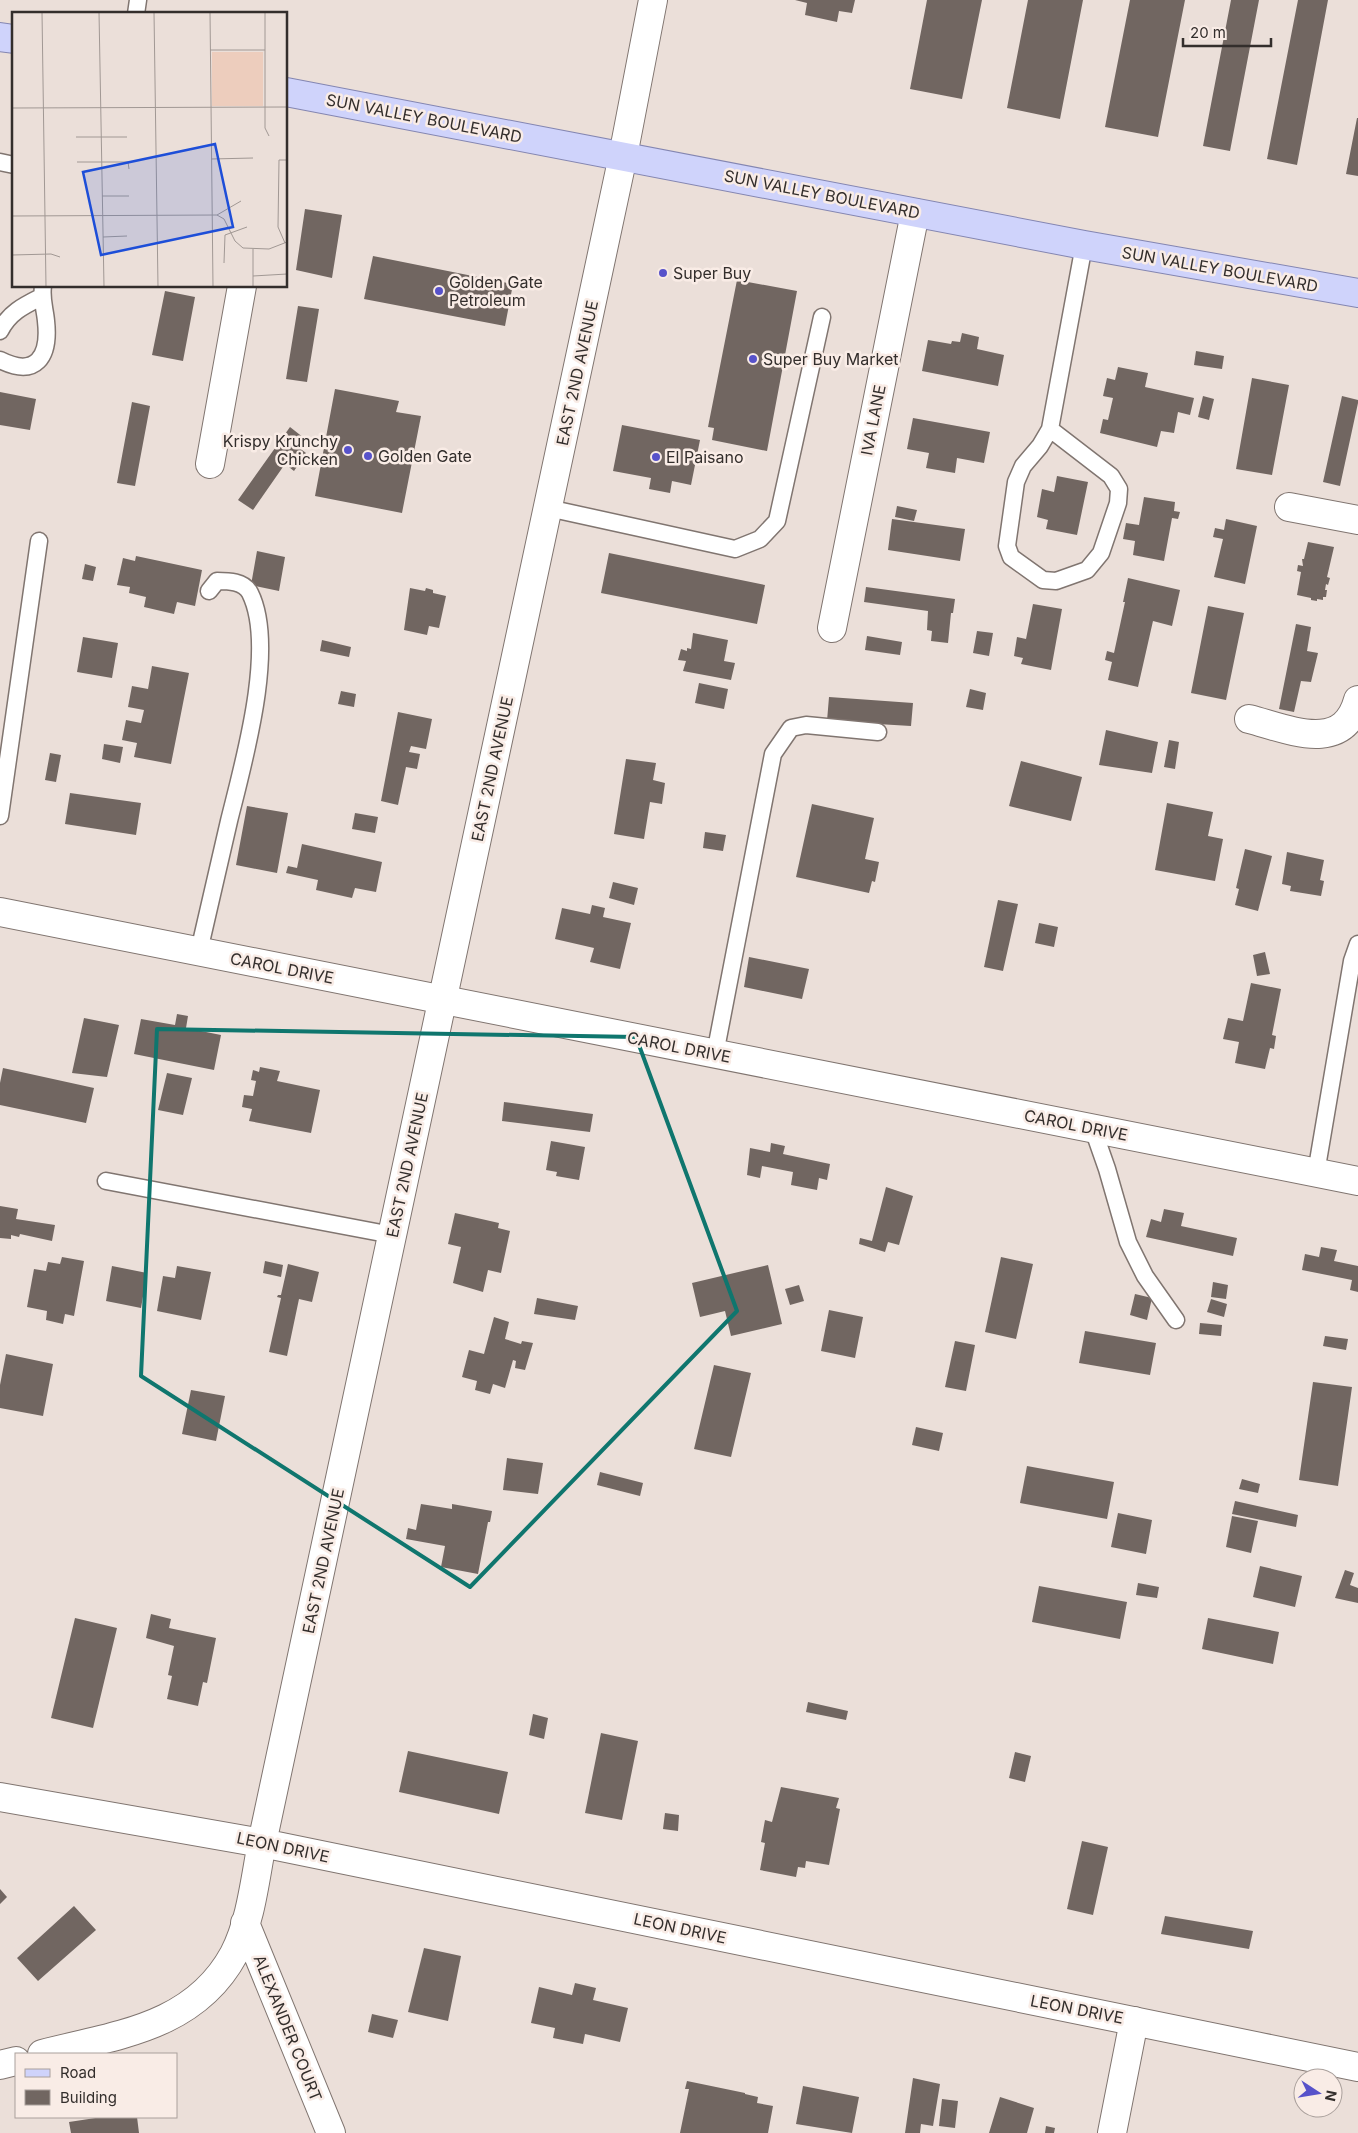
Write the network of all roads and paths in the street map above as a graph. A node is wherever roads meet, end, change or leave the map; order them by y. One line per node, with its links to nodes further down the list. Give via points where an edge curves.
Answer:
1 (653, 0): 3 (street, EAST 2ND AVENUE)
2 (288, 92): 3 (main road, SUN VALLEY BOULEVARD)
3 (623, 156): 4 (main road, SUN VALLEY BOULEVARD); 15 (street, EAST 2ND AVENUE)
4 (915, 212): 5 (main road, SUN VALLEY BOULEVARD); 19 (street, IVA LANE)
5 (1084, 245): 8 (main road, SUN VALLEY BOULEVARD); 12 (lane)
6 (242, 288): 13 (street)
7 (42, 292): 10 (lane, via 6,319); 11 (lane, via 45,344 38,362 27,368)
8 (1358, 293)
9 (822, 316): 15 (lane, via 777,521 760,539 735,549)
10 (0, 332)
11 (0, 360)
12 (1050, 429): 12 (lane, via 1023,466 1016,482 1007,546 1011,557 1044,580 1056,581 1087,570 1101,553 1118,503 1119,489 1111,476)
13 (210, 464)
14 (1289, 507): 16 (street)
15 (548, 508): 27 (street, EAST 2ND AVENUE)
16 (1358, 520)
17 (38, 541): 23 (lane)
18 (209, 591): 26 (lane, via 217,582 234,580 250,592 259,624 260,664 247,747)
19 (832, 628)
20 (1358, 700): 21 (street, via 1354,715 1345,726 1331,734 1306,733)
21 (1249, 719)
22 (878, 732): 28 (lane, via 806,726 791,728 773,754)
23 (0, 816)
24 (0, 912): 26 (street, CAROL DRIVE)
25 (1358, 944): 30 (lane, via 1352,961)
26 (199, 951): 27 (street, CAROL DRIVE)
27 (443, 1000): 28 (street, CAROL DRIVE); 33 (street, EAST 2ND AVENUE)
28 (715, 1054): 29 (street, CAROL DRIVE)
29 (1093, 1129): 30 (street, CAROL DRIVE); 34 (lane, via 1128,1242 1145,1276)
30 (1316, 1173): 32 (street, CAROL DRIVE)
31 (106, 1181): 33 (lane)
32 (1358, 1181)
33 (392, 1235): 36 (street, EAST 2ND AVENUE)
34 (1176, 1320)
35 (0, 1797): 36 (street, LEON DRIVE)
36 (262, 1843): 37 (street, EAST 2ND AVENUE); 38 (street, LEON DRIVE)
37 (245, 1924): 39 (street, EAST 2ND AVENUE, via 234,1953 213,1984 188,2007 156,2024); 43 (street, ALEXANDER COURT)
38 (1134, 2021): 42 (street, LEON DRIVE); 44 (street)
39 (46, 2053)
40 (15, 2061): 41 (street)
41 (0, 2066)
42 (1358, 2066)
43 (331, 2133)
44 (1112, 2133)

